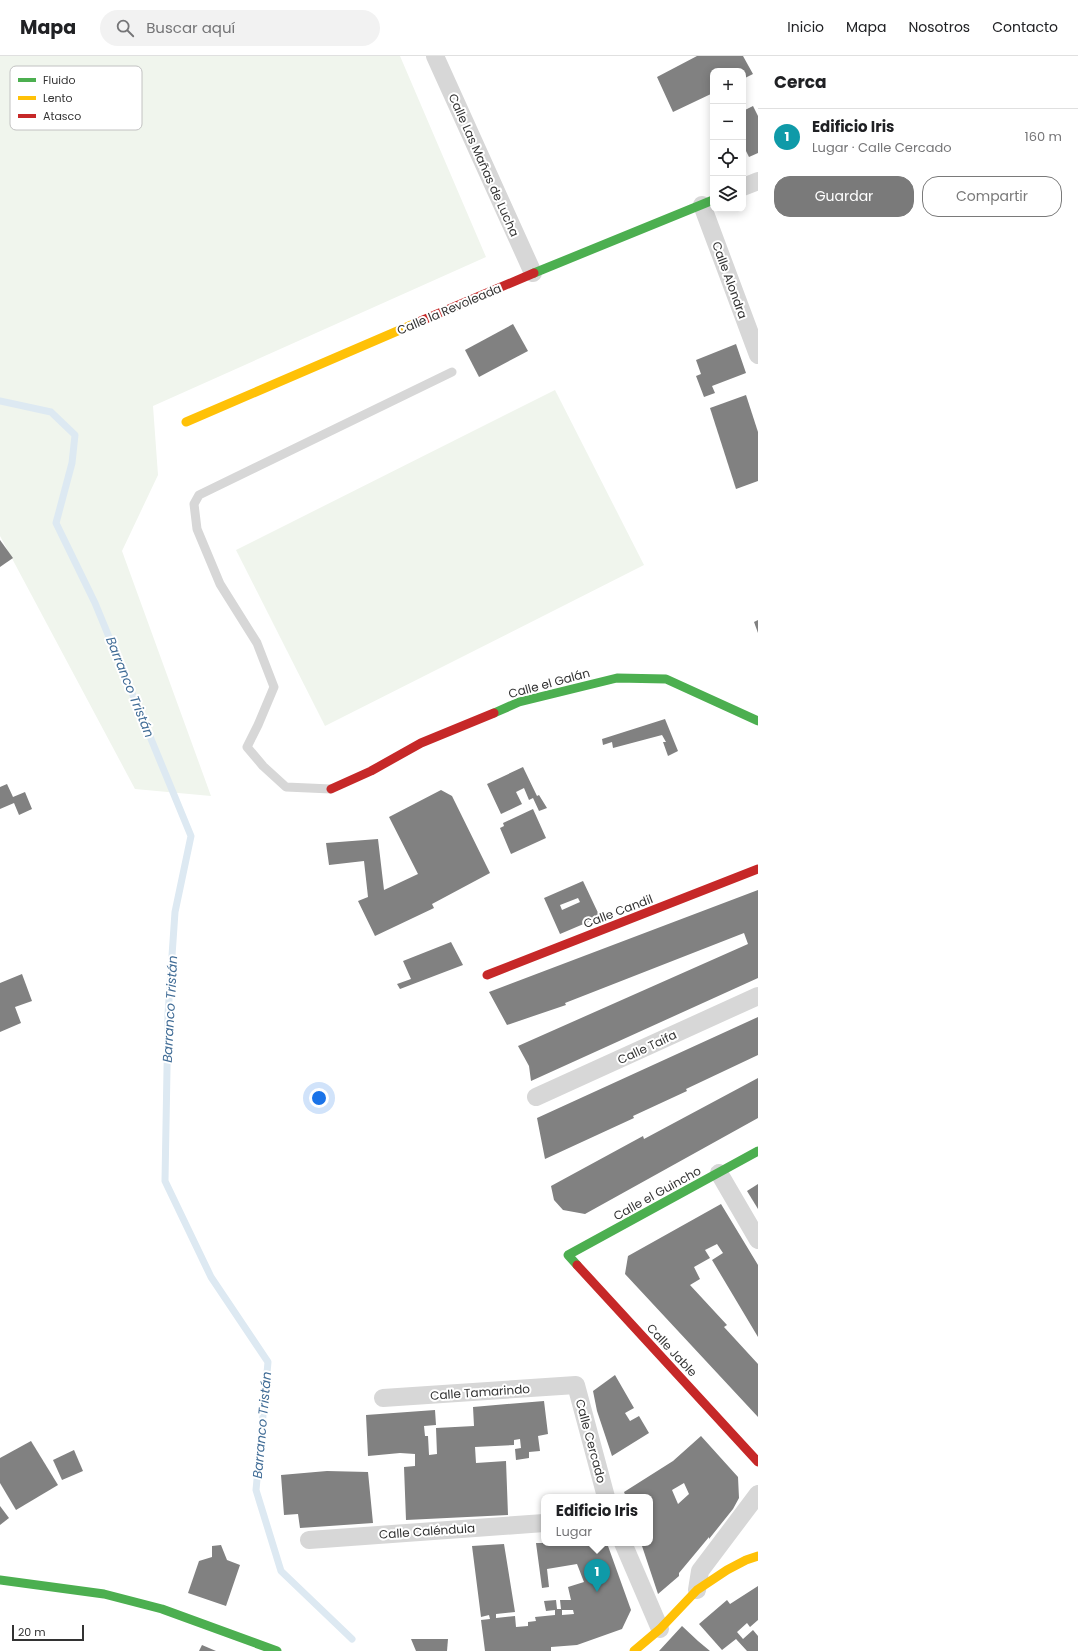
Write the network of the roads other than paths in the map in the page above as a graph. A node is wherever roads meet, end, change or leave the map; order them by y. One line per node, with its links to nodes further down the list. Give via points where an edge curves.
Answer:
1 (435, 56): 5 (street, Calle Las Mañas de Lucha)
2 (758, 181): 3 (street)
3 (746, 186)
4 (708, 202): 5 (street, Calle la Revoleada); 6 (street, Calle Alondra)
5 (532, 274): 8 (street, Calle la Revoleada)
6 (758, 356)
7 (452, 372): 10 (lane, via 199,495 194,504 197,529 220,584 257,643 274,687 247,746 263,766 286,787)
8 (186, 422)
9 (758, 721): 10 (street, Calle el Galán, via 666,679 617,678 519,702 421,743)
10 (332, 789)
11 (758, 869): 12 (street, Calle Candil)
12 (487, 975)
13 (758, 996): 14 (street, Calle Taifa)
14 (536, 1097)
15 (758, 1151): 16 (street, Calle el Guincho)
16 (720, 1173): 17 (street); 18 (street, Calle el Guincho)
17 (758, 1240)
18 (568, 1255): 21 (street, Calle Jable)
19 (576, 1385): 20 (street, Calle Tamarindo); 22 (street, Calle Cercado)
20 (383, 1398)
21 (758, 1462)
22 (605, 1494)
23 (758, 1494): 29 (street, via 700,1571)
24 (541, 1523): 25 (street, Calle Caléndula)
25 (310, 1540)
26 (624, 1546): 30 (street)
27 (758, 1556): 29 (street, via 727,1570)
28 (0, 1580): 31 (street, via 96,1593 162,1609)
29 (697, 1590): 30 (street)
30 (660, 1629): 32 (street)
31 (277, 1651)
32 (634, 1651)

